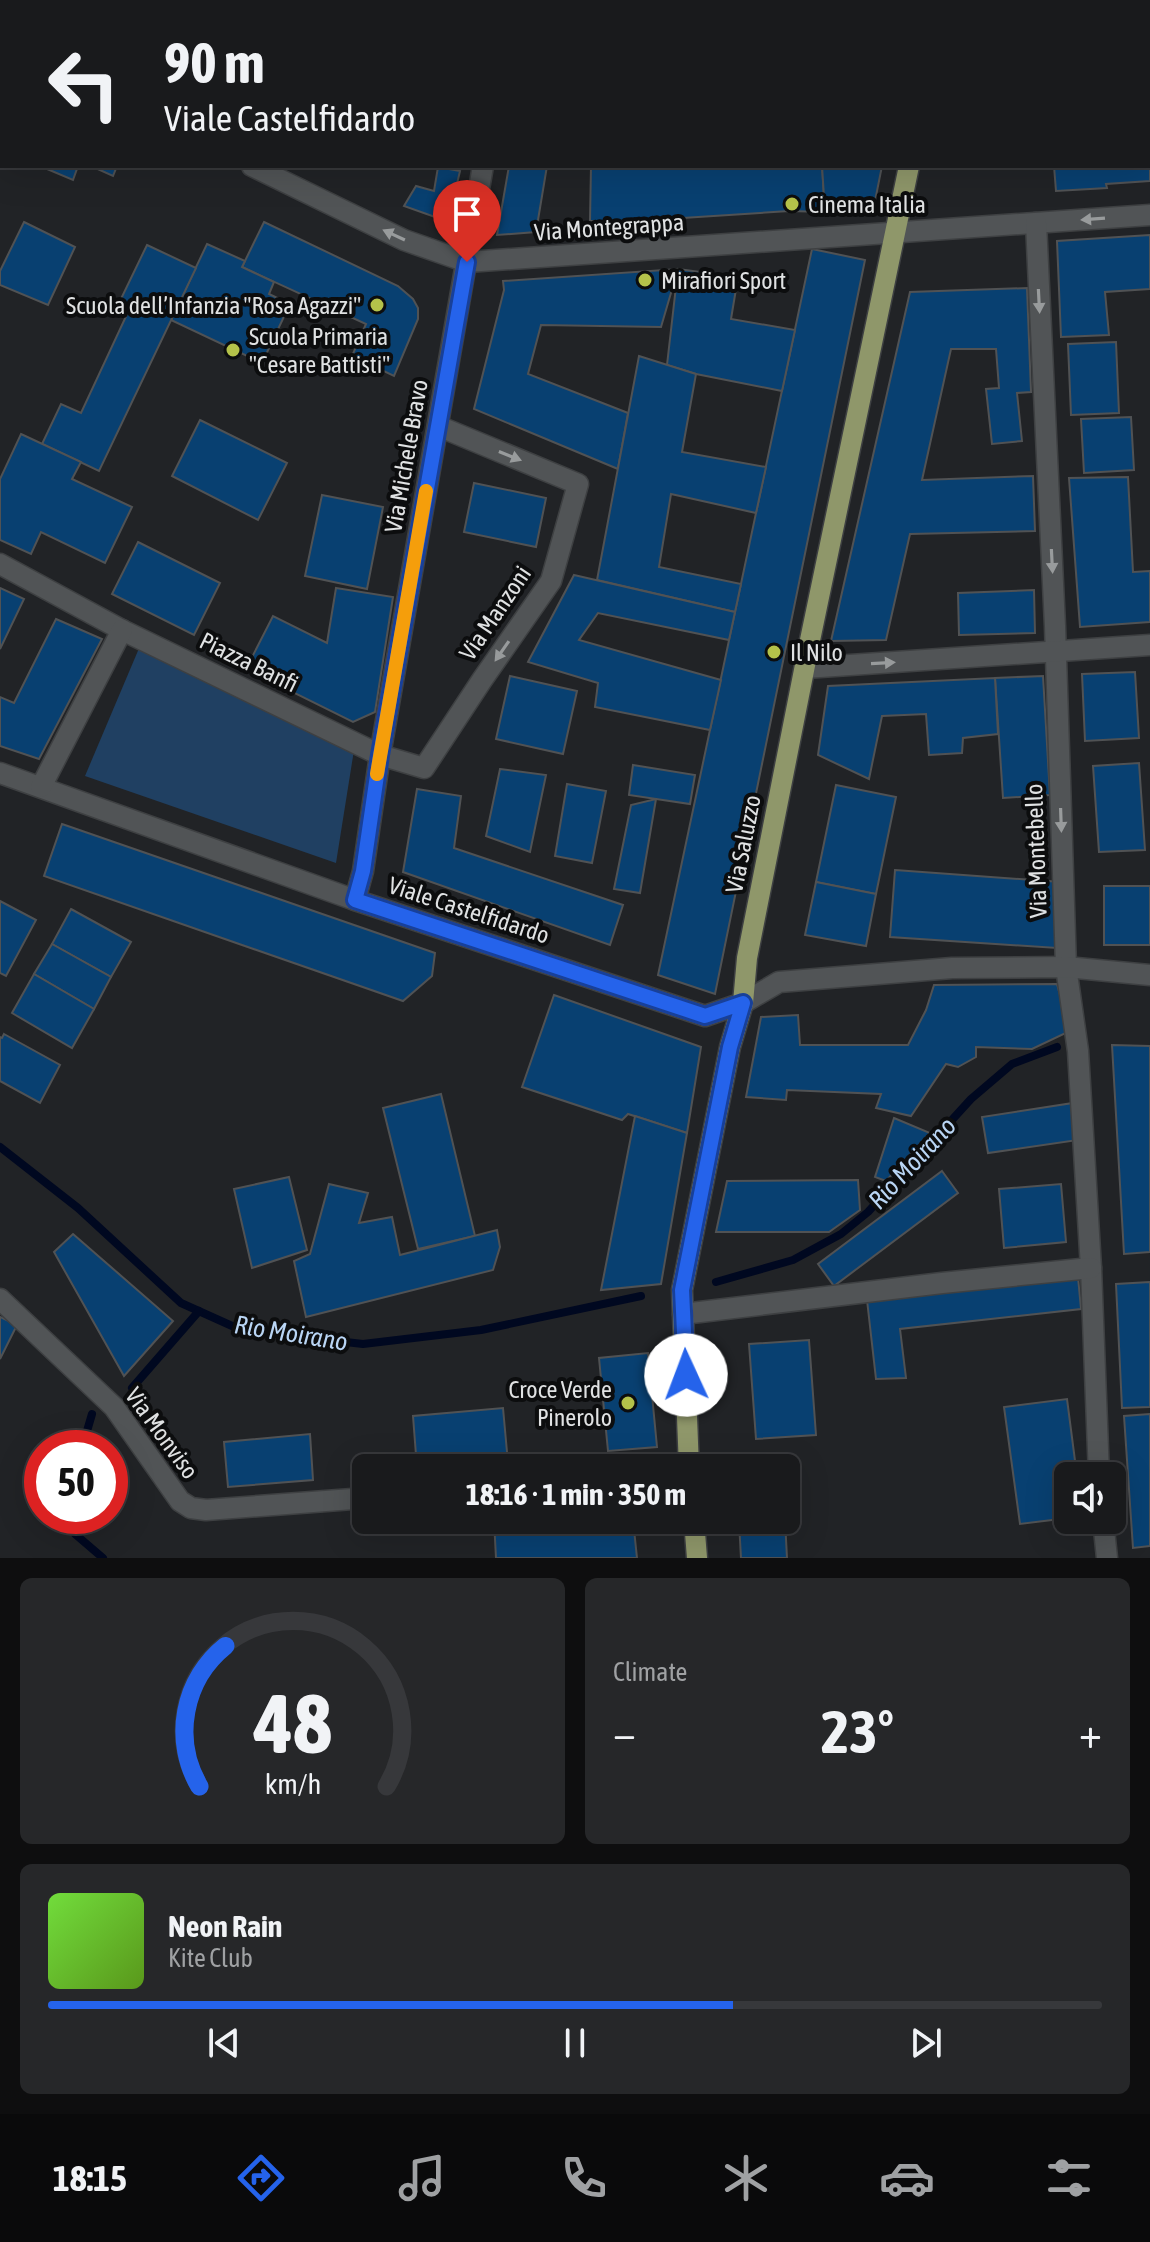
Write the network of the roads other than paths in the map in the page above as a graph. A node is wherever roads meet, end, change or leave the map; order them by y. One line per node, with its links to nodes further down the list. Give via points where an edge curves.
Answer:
1 (256, 168): 7 (street, Via Montegrappa, one-way to 1, via 404,240)
2 (483, 168): 7 (street, Via Michele Bravo)
3 (909, 168): 6 (main road, Via Saluzzo)
4 (1150, 215): 5 (street, Via Montegrappa, one-way to 5)
5 (1036, 223): 6 (street, Via Montegrappa); 12 (street, Via Montebello, one-way to 12)
6 (894, 233): 7 (street, Via Montegrappa); 13 (main road, Via Saluzzo)
7 (467, 262): 8 (street, Via Michele Bravo)
8 (438, 426): 14 (street, Via Michele Bravo); 14 (street, Via Manzoni, one-way to 14, via 578,484 551,581 424,768)
9 (0, 564): 10 (street, Piazza Banfi)
10 (122, 630): 14 (street, Piazza Banfi); 16 (street)
11 (1150, 645): 12 (street)
12 (1056, 652): 13 (street, one-way to 12); 18 (street, Via Montebello, one-way to 18)
13 (805, 668): 20 (main road, Via Saluzzo, via 747,958)
14 (380, 755): 17 (street)
15 (0, 773): 16 (street, Viale Castelfidardo)
16 (41, 787): 17 (street, Viale Castelfidardo)
17 (355, 900): 20 (street, Viale Castelfidardo, via 705,1016)
18 (1066, 967): 19 (street, Viale Castelfidardo); 20 (street, Viale Castelfidardo, via 952,968 779,982); 21 (street, Via Montebello, via 1078,1051)
19 (1150, 975)
20 (743, 1003): 23 (main road, Via Saluzzo, via 682,1290)
21 (1091, 1268): 23 (street); 25 (street, Via Montebello)
22 (0, 1299): 26 (street, Via Monviso, via 114,1407 180,1501 191,1508)
23 (683, 1314): 24 (main road, Via Saluzzo)
24 (688, 1454)
25 (1098, 1462)
26 (352, 1499)
27 (695, 1534): 29 (main road)
28 (1104, 1534): 30 (street)
29 (697, 1558)
30 (1107, 1558)

